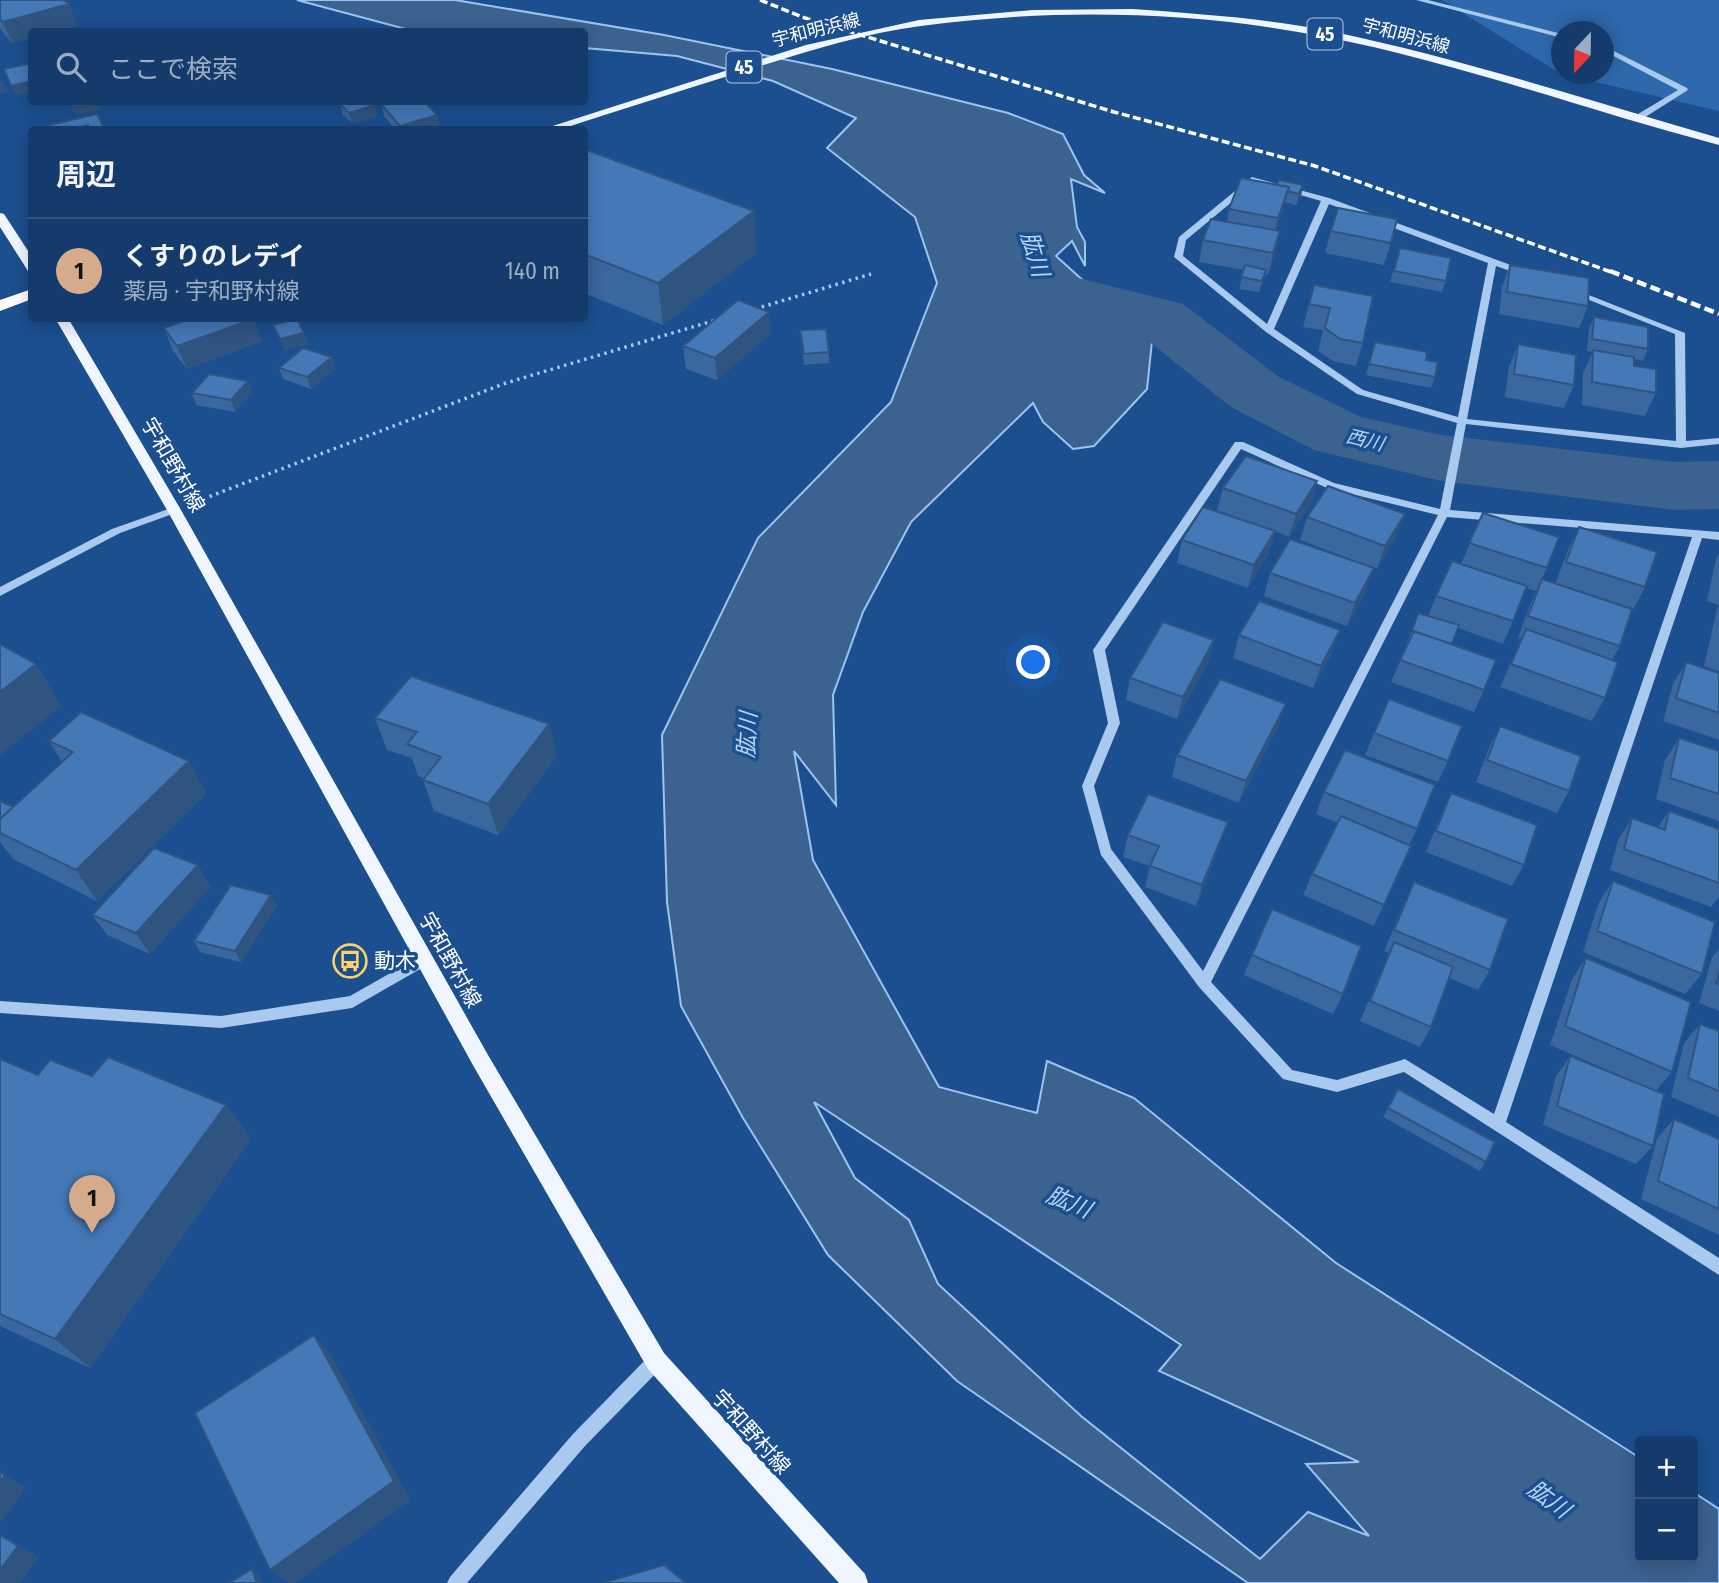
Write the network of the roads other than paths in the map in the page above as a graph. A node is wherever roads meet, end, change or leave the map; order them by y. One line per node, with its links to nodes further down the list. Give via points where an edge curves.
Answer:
1 (1420, 0): 2 (street)
2 (1551, 33)
3 (1614, 53): 4 (street, via 1684,90)
4 (1636, 119): 5 (main road, 宇和明浜線 / 45, via 1327,34 1240,20 1133,12 1045,13 919,23 810,47); 6 (main road, 宇和明浜線 / 45)
5 (557, 126)
6 (1719, 142)
7 (1326, 201): 9 (street); 18 (street); 18 (street, via 1255,178 1182,239 1178,257)
8 (0, 217): 10 (main road)
9 (1493, 261): 11 (street); 19 (street)
10 (28, 262)
11 (1530, 275)
12 (1568, 290): 21 (street, via 1680,333)
13 (28, 293): 15 (highway)
14 (28, 294): 16 (highway)
15 (0, 297)
16 (0, 306)
17 (63, 322): 22 (main road, 宇和野村線)
18 (1269, 330): 19 (street, via 1360,392)
19 (1462, 421): 21 (street); 23 (street)
20 (1719, 441): 21 (street)
21 (1681, 445)
22 (174, 510): 26 (street, via 116,531); 27 (main road, 宇和野村線)
23 (1444, 513): 24 (street); 28 (street); 28 (street, via 1331,486 1239,444 1099,650 1114,723 1088,786 1105,851)
24 (1698, 535): 25 (street); 30 (street)
25 (1719, 536)
26 (0, 592)
27 (424, 960): 29 (street, via 352,1002 221,1022); 32 (main road, 宇和野村線)
28 (1204, 983): 30 (street, via 1289,1075 1336,1086 1405,1065)
29 (0, 1007)
30 (1498, 1123): 31 (street)
31 (1719, 1267)
32 (656, 1361): 33 (street, via 579,1440); 34 (main road, 宇和野村線)
33 (456, 1583)
34 (856, 1583)

